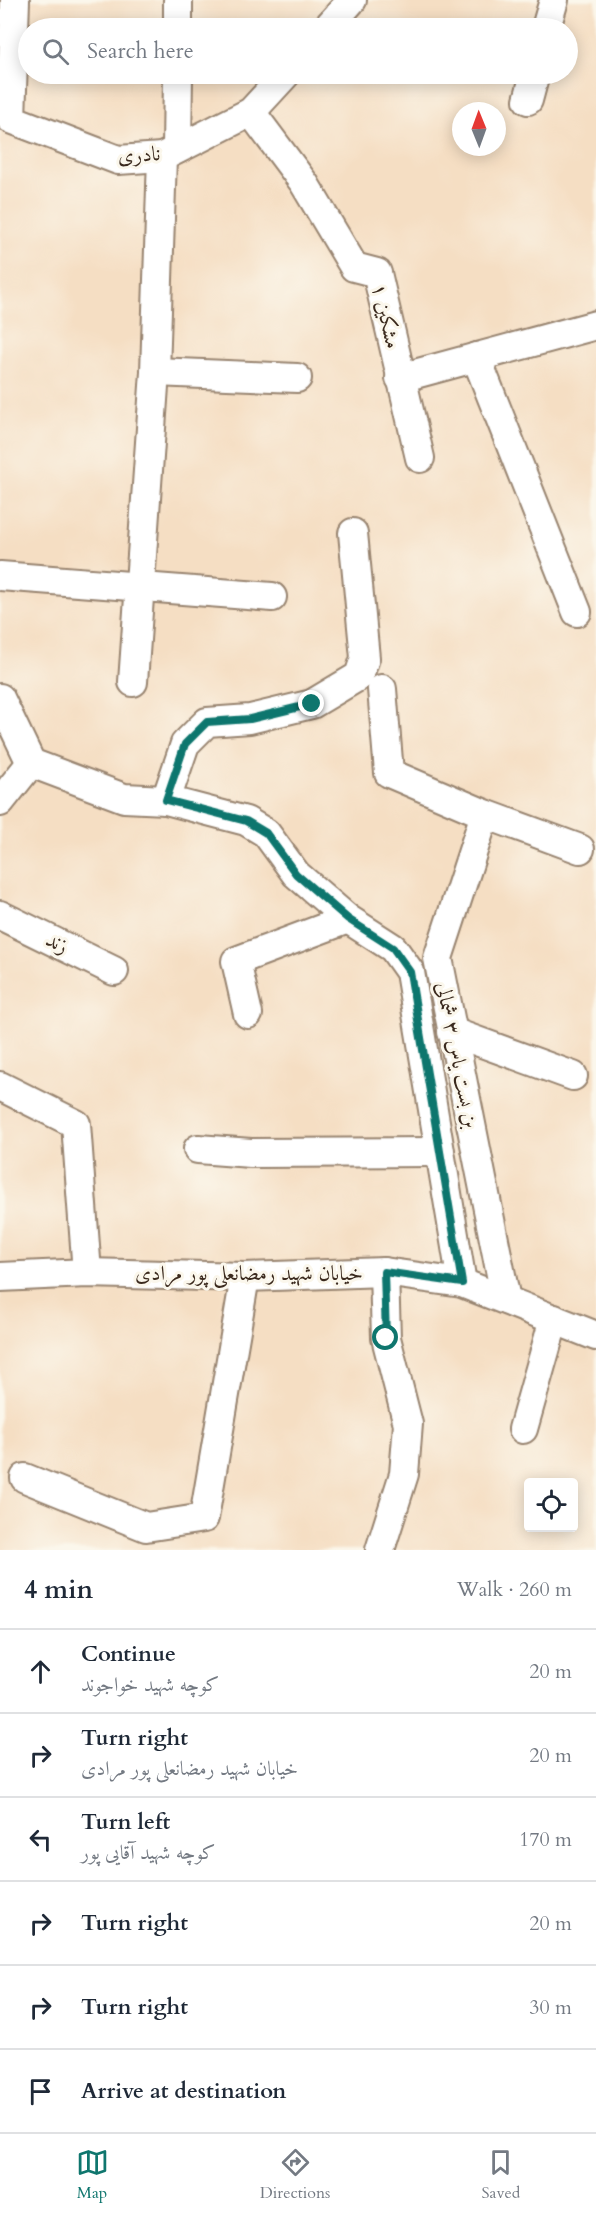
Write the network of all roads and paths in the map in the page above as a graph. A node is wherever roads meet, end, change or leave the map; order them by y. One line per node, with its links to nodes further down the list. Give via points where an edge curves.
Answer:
1 (15, 0): 8 (street)
2 (178, 0): 5 (street)
3 (352, 0): 6 (street)
4 (554, 0): 7 (street)
5 (178, 18)
6 (336, 18)
7 (549, 18)
8 (6, 45): 12 (street, نادری, via 11,119 118,160)
9 (177, 84): 12 (street)
10 (277, 84): 11 (street, نادری)
11 (251, 112): 12 (street, نادری); 17 (street, مشکین ۱, via 304,183 354,267 377,273)
12 (170, 153): 15 (street)
13 (596, 325): 14 (street)
14 (476, 357): 17 (street); 23 (street)
15 (155, 372): 16 (street); 21 (street)
16 (297, 378)
17 (400, 378): 18 (street, مشکین ۱)
18 (420, 458)
19 (353, 533): 28 (street, via 366,658 359,676 312,704 250,719 207,722 185,744)
20 (0, 576): 21 (street)
21 (138, 588): 22 (street); 24 (street)
22 (272, 597)
23 (577, 612)
24 (133, 682)
25 (382, 689): 30 (street, via 388,773)
26 (0, 698): 27 (street)
27 (31, 763): 28 (street, via 124,798); 29 (street)
28 (166, 800): 33 (street, via 246,821 266,833 296,874)
29 (0, 802)
30 (485, 814): 31 (street); 36 (street, بن بست یاس ۳ شمالی, via 438,958)
31 (580, 849)
32 (0, 915): 34 (street, زند)
33 (348, 919): 35 (street, via 236,961); 40 (street, via 393,948 410,972)
34 (114, 971)
35 (248, 1014)
36 (452, 1032): 37 (street); 46 (street, بن بست یاس ۳ شمالی)
37 (573, 1076)
38 (0, 1086): 42 (street, via 76,1124)
39 (198, 1149): 40 (street, via 251,1153)
40 (440, 1152): 45 (street)
41 (384, 1272): 44 (street, خیابان شهید رمضانعلی پور مرادی); 45 (street, خیابان شهید رمضانعلی پور مرادی); 51 (street, via 386,1338 408,1424 404,1474)
42 (87, 1273): 43 (street, خیابان شهید رمضانعلی پور مرادی); 44 (street, خیابان شهید رمضانعلی پور مرادی)
43 (0, 1277)
44 (245, 1277): 50 (street, via 204,1518 146,1527)
45 (462, 1283): 46 (street, خیابان شهید رمضانعلی پور مرادی)
46 (506, 1300): 47 (street, خیابان شهید رمضانعلی پور مرادی)
47 (554, 1319): 48 (street, خیابان شهید رمضانعلی پور مرادی); 49 (street)
48 (596, 1336)
49 (523, 1429)
50 (25, 1478)
51 (380, 1550)

